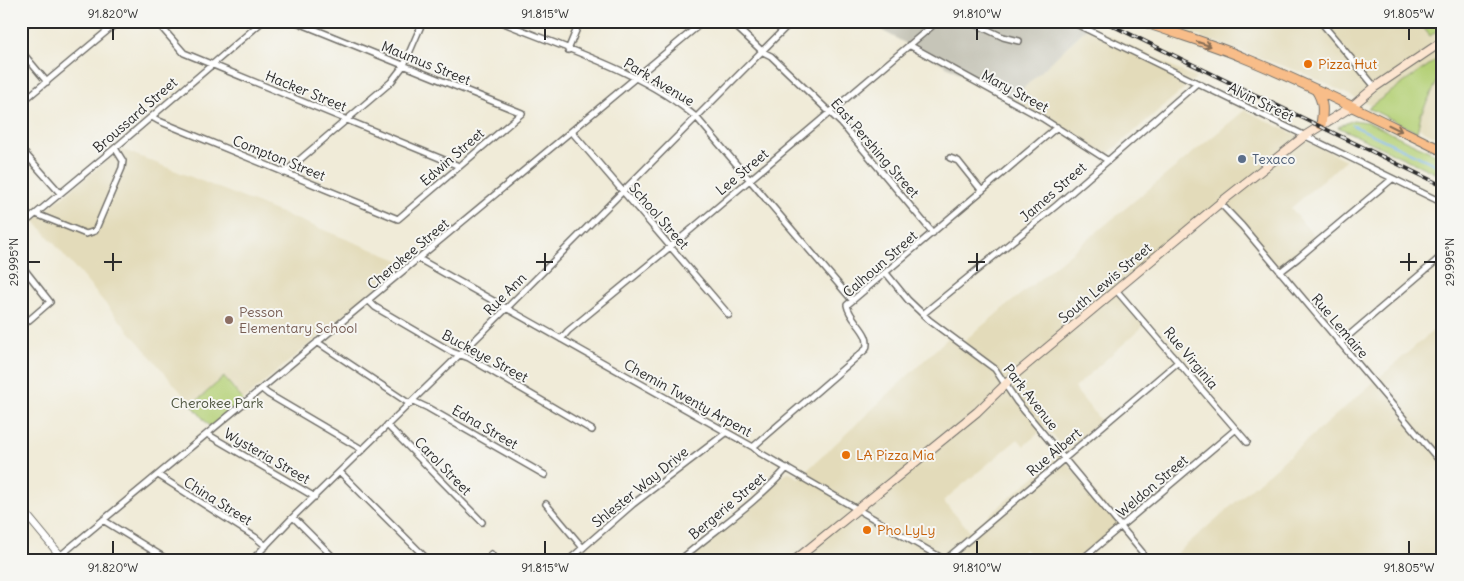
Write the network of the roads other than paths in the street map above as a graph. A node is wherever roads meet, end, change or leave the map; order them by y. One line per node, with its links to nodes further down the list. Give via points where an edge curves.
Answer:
1 (30, 21): 17 (street)
2 (119, 21): 27 (street)
3 (156, 21): 24 (street, Hacker Street, via 184,53)
4 (263, 21): 24 (street, Broussard Street)
5 (294, 21): 25 (street, Maumus Street)
6 (423, 21): 25 (street)
7 (499, 21): 21 (street, Park Avenue)
8 (580, 21): 21 (street)
9 (704, 21): 26 (street, Cherokee Street)
10 (730, 21): 23 (street, East Pershing Street)
11 (792, 21): 23 (street, Rue Ann)
12 (938, 21): 20 (street, Lee Street)
13 (969, 21): 18 (street, via 1003,38)
14 (1070, 21): 28 (street, Alvin Street)
15 (1142, 21): 30 (main road, one-way to 30, via 1240,56)
16 (1320, 21): 29 (street)
17 (21, 28)
18 (1019, 41)
19 (1443, 41): 29 (main road, South Lewis Street)
20 (908, 45): 33 (street, Lee Street); 39 (street, Mary Street)
21 (568, 50): 26 (street, Park Avenue)
22 (21, 51): 27 (street)
23 (763, 52): 33 (street, East Pershing Street); 36 (street, Rue Ann)
24 (211, 65): 35 (street, Broussard Street); 37 (street, Hacker Street)
25 (404, 65): 34 (street, Maumus Street); 37 (street, via 391,82)
26 (636, 79): 36 (street, Park Avenue, via 683,106); 40 (street, Cherokee Street)
27 (47, 82): 31 (street)
28 (1196, 84): 41 (street, Alvin Street); 46 (street, James Street)
29 (1375, 87): 32 (main road, South Lewis Street)
30 (1316, 90): 32 (main road); 38 (main road, via 1322,98)
31 (21, 103)
32 (1351, 107): 38 (main road, South Lewis Street); 44 (main road, one-way to 44)
33 (830, 112): 50 (street, Lee Street); 59 (street, East Pershing Street)
34 (522, 113): 47 (street, Edwin Street)
35 (152, 117): 42 (street, Broussard Street); 48 (street, Compton Street)
36 (697, 118): 50 (street, Park Avenue); 51 (street, Rue Ann)
37 (347, 120): 47 (street, Hacker Street); 48 (street)
38 (1322, 125): 41 (main road, South Lewis Street)
39 (1057, 127): 46 (street, Mary Street); 52 (street, Calhoun Street)
40 (572, 132): 51 (street, School Street); 62 (street, Cherokee Street)
41 (1306, 135): 49 (street, Alvin Street); 54 (main road, South Lewis Street)
42 (115, 148): 53 (street, Broussard Street); 56 (street, via 123,161 122,168 95,232 86,234)
43 (21, 149): 53 (street)
44 (1443, 151)
45 (950, 158): 52 (street, via 958,161)
46 (1107, 160): 70 (street, James Street)
47 (459, 166): 57 (street, Edwin Street)
48 (284, 172): 57 (street, Compton Street)
49 (1392, 179): 55 (street, Alvin Street); 64 (street)
50 (750, 180): 60 (street, Lee Street); 67 (street, Park Avenue)
51 (623, 191): 60 (street, School Street); 69 (street, Rue Ann)
52 (982, 191): 59 (street, Calhoun Street)
53 (60, 193): 56 (street, Broussard Street)
54 (1220, 203): 64 (street, Rue Lemaire); 66 (main road, South Lewis Street)
55 (1443, 203)
56 (36, 214): 58 (street, Broussard Street)
57 (398, 219)
58 (21, 226)
59 (933, 233): 65 (street, Calhoun Street)
60 (670, 246): 71 (street, School Street); 73 (street, Lee Street)
61 (1443, 255): 75 (street)
62 (419, 259): 68 (street, Cherokee Street); 69 (street, Chemin Twenty Arpent)
63 (21, 265): 72 (street, via 50,302)
64 (1280, 272): 75 (street, Rue Lemaire)
65 (886, 273): 67 (street, Calhoun Street); 70 (street, Park Avenue)
66 (1116, 290): 77 (street, Rue Virginia); 78 (main road, South Lewis Street)
67 (852, 300): 87 (street, Calhoun Street, via 847,305 848,312 867,336 866,349)
68 (369, 301): 74 (street, Cherokee Street); 76 (street, Buckeye Street)
69 (506, 308): 73 (street, Chemin Twenty Arpent); 76 (street, Rue Ann)
70 (923, 314): 78 (street, Park Avenue, via 995,369)
71 (729, 315)
72 (21, 327)
73 (561, 340): 84 (street, Chemin Twenty Arpent)
74 (317, 342): 79 (street, Cherokee Street); 80 (street, Edna Street)
75 (1340, 343): 90 (street, Rue Lemaire)
76 (460, 355): 80 (street, Rue Ann); 83 (street, Buckeye Street)
77 (1178, 362): 82 (street, Rue Virginia); 89 (street, Rue Albert)
78 (1006, 385): 89 (street, Park Avenue); 98 (main road, South Lewis Street)
79 (262, 389): 85 (street, Cherokee Street); 88 (street)
80 (411, 402): 81 (street, Rue Ann); 93 (street, Edna Street, via 428,408)
81 (388, 425): 88 (street, Rue Ann); 101 (street, Carol Street)
82 (1236, 429): 86 (street, Rue Virginia); 102 (street, Weldon Street)
83 (592, 430)
84 (726, 433): 87 (street, Chemin Twenty Arpent); 104 (street, Shlester Way Drive, via 633,504)
85 (207, 434): 94 (street, Cherokee Street); 95 (street, Wysteria Street)
86 (1247, 442)
87 (753, 447): 91 (street, Chemin Twenty Arpent)
88 (363, 450): 92 (street, Rue Ann)
89 (1065, 457): 102 (street, Park Avenue); 116 (street, Rue Albert)
90 (1443, 465)
91 (787, 468): 98 (street, Chemin Twenty Arpent); 114 (street, Bergerie Street)
92 (340, 472): 95 (street, Rue Ann); 111 (street)
93 (545, 474)
94 (158, 475): 100 (street, Cherokee Street); 103 (street, China Street)
95 (315, 497): 99 (street, Rue Ann)
96 (546, 504): 104 (street)
97 (21, 508): 107 (street)
98 (859, 509): 115 (main road, South Lewis Street); 116 (street, Chemin Twenty Arpent)
99 (293, 517): 103 (street, Rue Ann); 110 (street)
100 (103, 520): 107 (street, Cherokee Street); 108 (street)
101 (482, 522)
102 (1122, 526): 105 (street, Park Avenue); 117 (street, Weldon Street)
103 (266, 546): 109 (street, Rue Ann)
104 (583, 548): 113 (street, Shlester Way Drive)
105 (1142, 552)
106 (490, 554): 112 (street)
107 (60, 558)
108 (168, 560)
109 (252, 560)
110 (336, 560)
111 (428, 560)
112 (495, 560)
113 (569, 560)
114 (680, 560)
115 (795, 560)
116 (945, 560)
117 (1081, 560)

